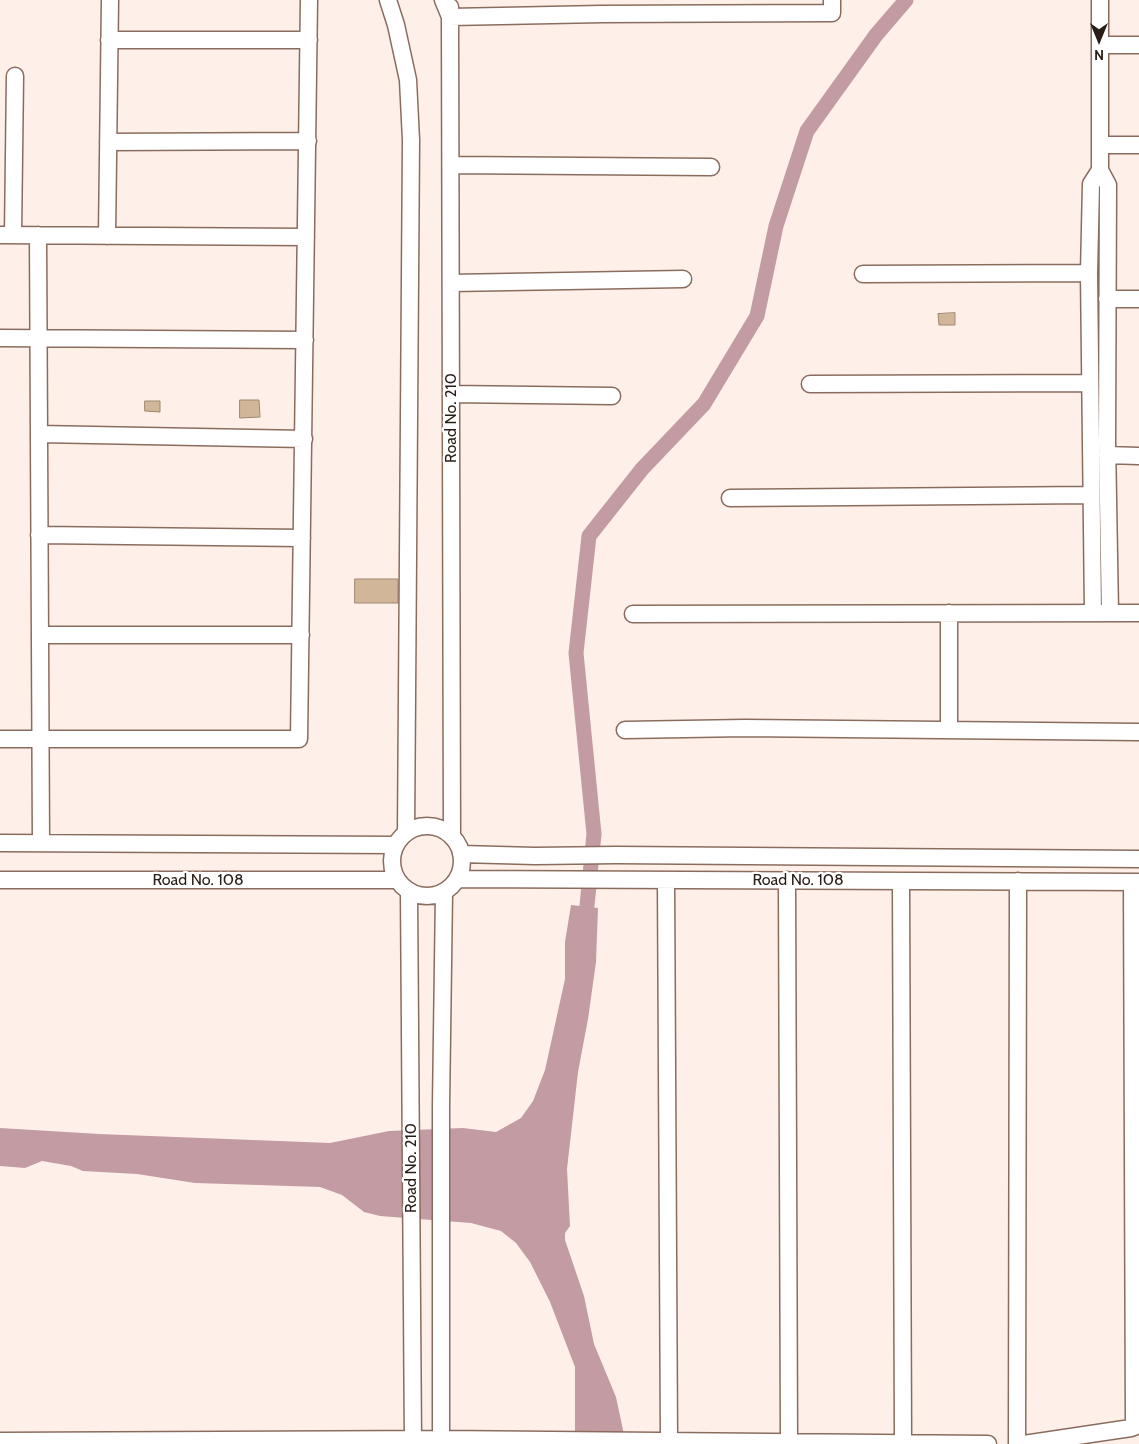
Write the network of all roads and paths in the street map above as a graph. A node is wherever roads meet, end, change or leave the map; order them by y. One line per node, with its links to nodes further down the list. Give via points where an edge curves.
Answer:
1 (110, 0): 11 (street)
2 (309, 0): 12 (street)
3 (388, 0): 61 (street, via 408,80 411,140)
4 (443, 0): 10 (street, Road No. 210)
5 (450, 0): 10 (street)
6 (832, 0): 9 (street, via 832,13)
7 (1100, 0): 13 (street)
8 (602, 7): 9 (street); 10 (street)
9 (742, 7)
10 (450, 17): 20 (street, Road No. 210)
11 (109, 40): 12 (street); 16 (street)
12 (309, 40): 17 (street)
13 (1100, 44): 14 (street); 18 (street)
14 (1139, 45)
15 (14, 76): 23 (street)
16 (108, 142): 17 (street); 25 (street)
17 (308, 142): 26 (street)
18 (1100, 145): 19 (street); 22 (street)
19 (1139, 145)
20 (451, 165): 21 (street); 30 (street, Road No. 210)
21 (711, 167)
22 (1100, 170): 27 (street, via 1091,184); 31 (street, via 1108,185)
23 (6, 235): 24 (street)
24 (38, 235): 25 (street); 34 (street)
25 (107, 236): 26 (street)
26 (306, 237): 35 (street)
27 (1089, 273): 28 (street); 36 (street)
28 (863, 274)
29 (683, 279): 30 (street)
30 (451, 283): 38 (street, Road No. 210)
31 (1107, 299): 32 (street); 42 (street)
32 (1139, 299)
33 (0, 338): 34 (street)
34 (38, 338): 35 (street); 40 (street)
35 (305, 340): 41 (street)
36 (1090, 383): 37 (street); 44 (street)
37 (810, 384)
38 (451, 394): 39 (street); 60 (street, Road No. 210)
39 (612, 396)
40 (39, 434): 41 (street); 46 (street)
41 (304, 438): 47 (street)
42 (1107, 455): 43 (street); 49 (street)
43 (1139, 456)
44 (1091, 495): 45 (street); 48 (street)
45 (730, 498)
46 (40, 535): 47 (street); 54 (street)
47 (302, 538): 53 (street)
48 (1093, 613): 49 (street); 52 (street)
49 (1110, 613): 50 (street)
50 (1139, 613)
51 (633, 614): 52 (street)
52 (949, 614): 56 (street)
53 (301, 634): 54 (street); 59 (street, via 299,739)
54 (40, 635): 59 (street)
55 (625, 730): 56 (street)
56 (949, 730): 57 (street)
57 (1139, 732)
58 (0, 739): 59 (street)
59 (40, 739): 63 (street)
60 (452, 837): 61 (street, via 435,827 425,826 415,828); 64 (street, Road No. 210)
61 (401, 839): 63 (street); 68 (street, via 392,853)
62 (0, 843): 63 (street)
63 (40, 843)
64 (461, 854): 65 (street, Road No. 108); 66 (street)
65 (1139, 859)
66 (457, 879): 69 (street, Road No. 108); 75 (street)
67 (0, 880): 68 (street, Road No. 108)
68 (396, 880): 74 (street)
69 (666, 880): 70 (street, Road No. 108); 81 (street)
70 (787, 880): 71 (street, Road No. 108); 84 (street)
71 (901, 881): 72 (street, Road No. 108); 85 (street)
72 (1018, 881): 73 (street, Road No. 108); 87 (street)
73 (1135, 882): 76 (street)
74 (409, 892): 75 (street, via 426,896); 82 (street, Road No. 210)
75 (444, 892): 83 (street, Road No. 210)
76 (1136, 1010): 77 (street)
77 (1136, 1125): 78 (street)
78 (1136, 1240): 79 (street)
79 (1137, 1426): 88 (street)
80 (0, 1441): 82 (street)
81 (669, 1441): 83 (street); 84 (street)
82 (413, 1442): 83 (street)
83 (441, 1442)
84 (789, 1442): 85 (street)
85 (903, 1443): 86 (street)
86 (988, 1444)
87 (1017, 1444)
88 (1024, 1444)

